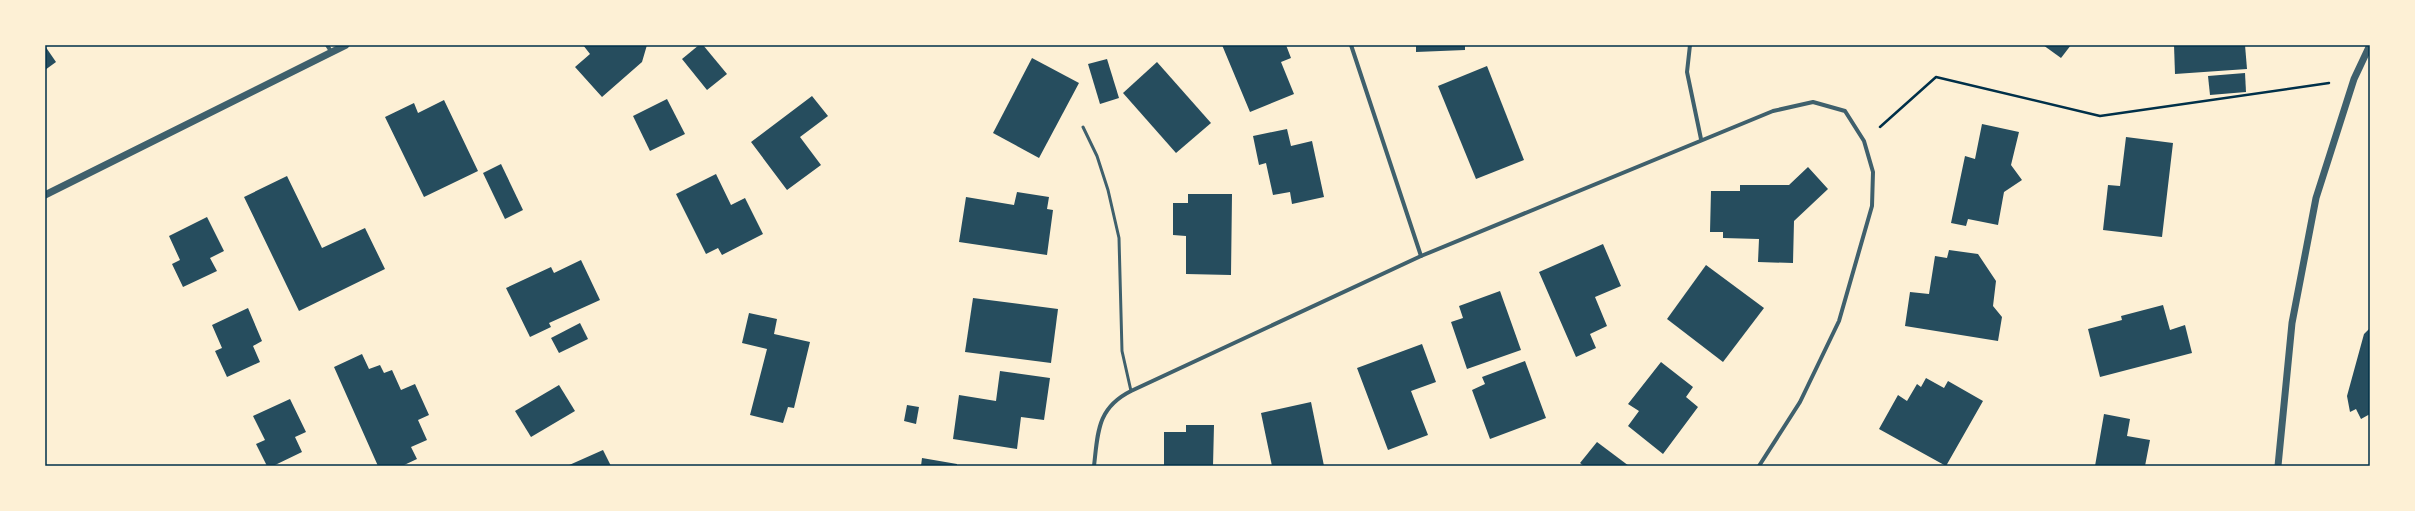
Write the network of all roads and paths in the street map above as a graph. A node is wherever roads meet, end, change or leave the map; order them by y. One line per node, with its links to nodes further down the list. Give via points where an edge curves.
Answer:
1 (327, 45): 6 (street)
2 (346, 45): 6 (street)
3 (1351, 45): 12 (street)
4 (1690, 45): 9 (street, via 1687,72)
5 (2370, 45): 7 (street)
6 (332, 53): 11 (street)
7 (2354, 79): 10 (path, via 2100,116 1936,77); 16 (street, via 2316,198 2292,323)
8 (1083, 127): 13 (lane, via 1097,156 1119,238 1122,350)
9 (1701, 139): 10 (street, via 1773,111 1813,102 1845,111); 12 (street)
10 (1864, 140): 15 (street, via 1873,172 1872,206 1839,321 1800,402)
11 (45, 195)
12 (1421, 256): 13 (street)
13 (1131, 391): 14 (street, via 1116,399 1101,420)
14 (1094, 466)
15 (1759, 466)
16 (2278, 466)

